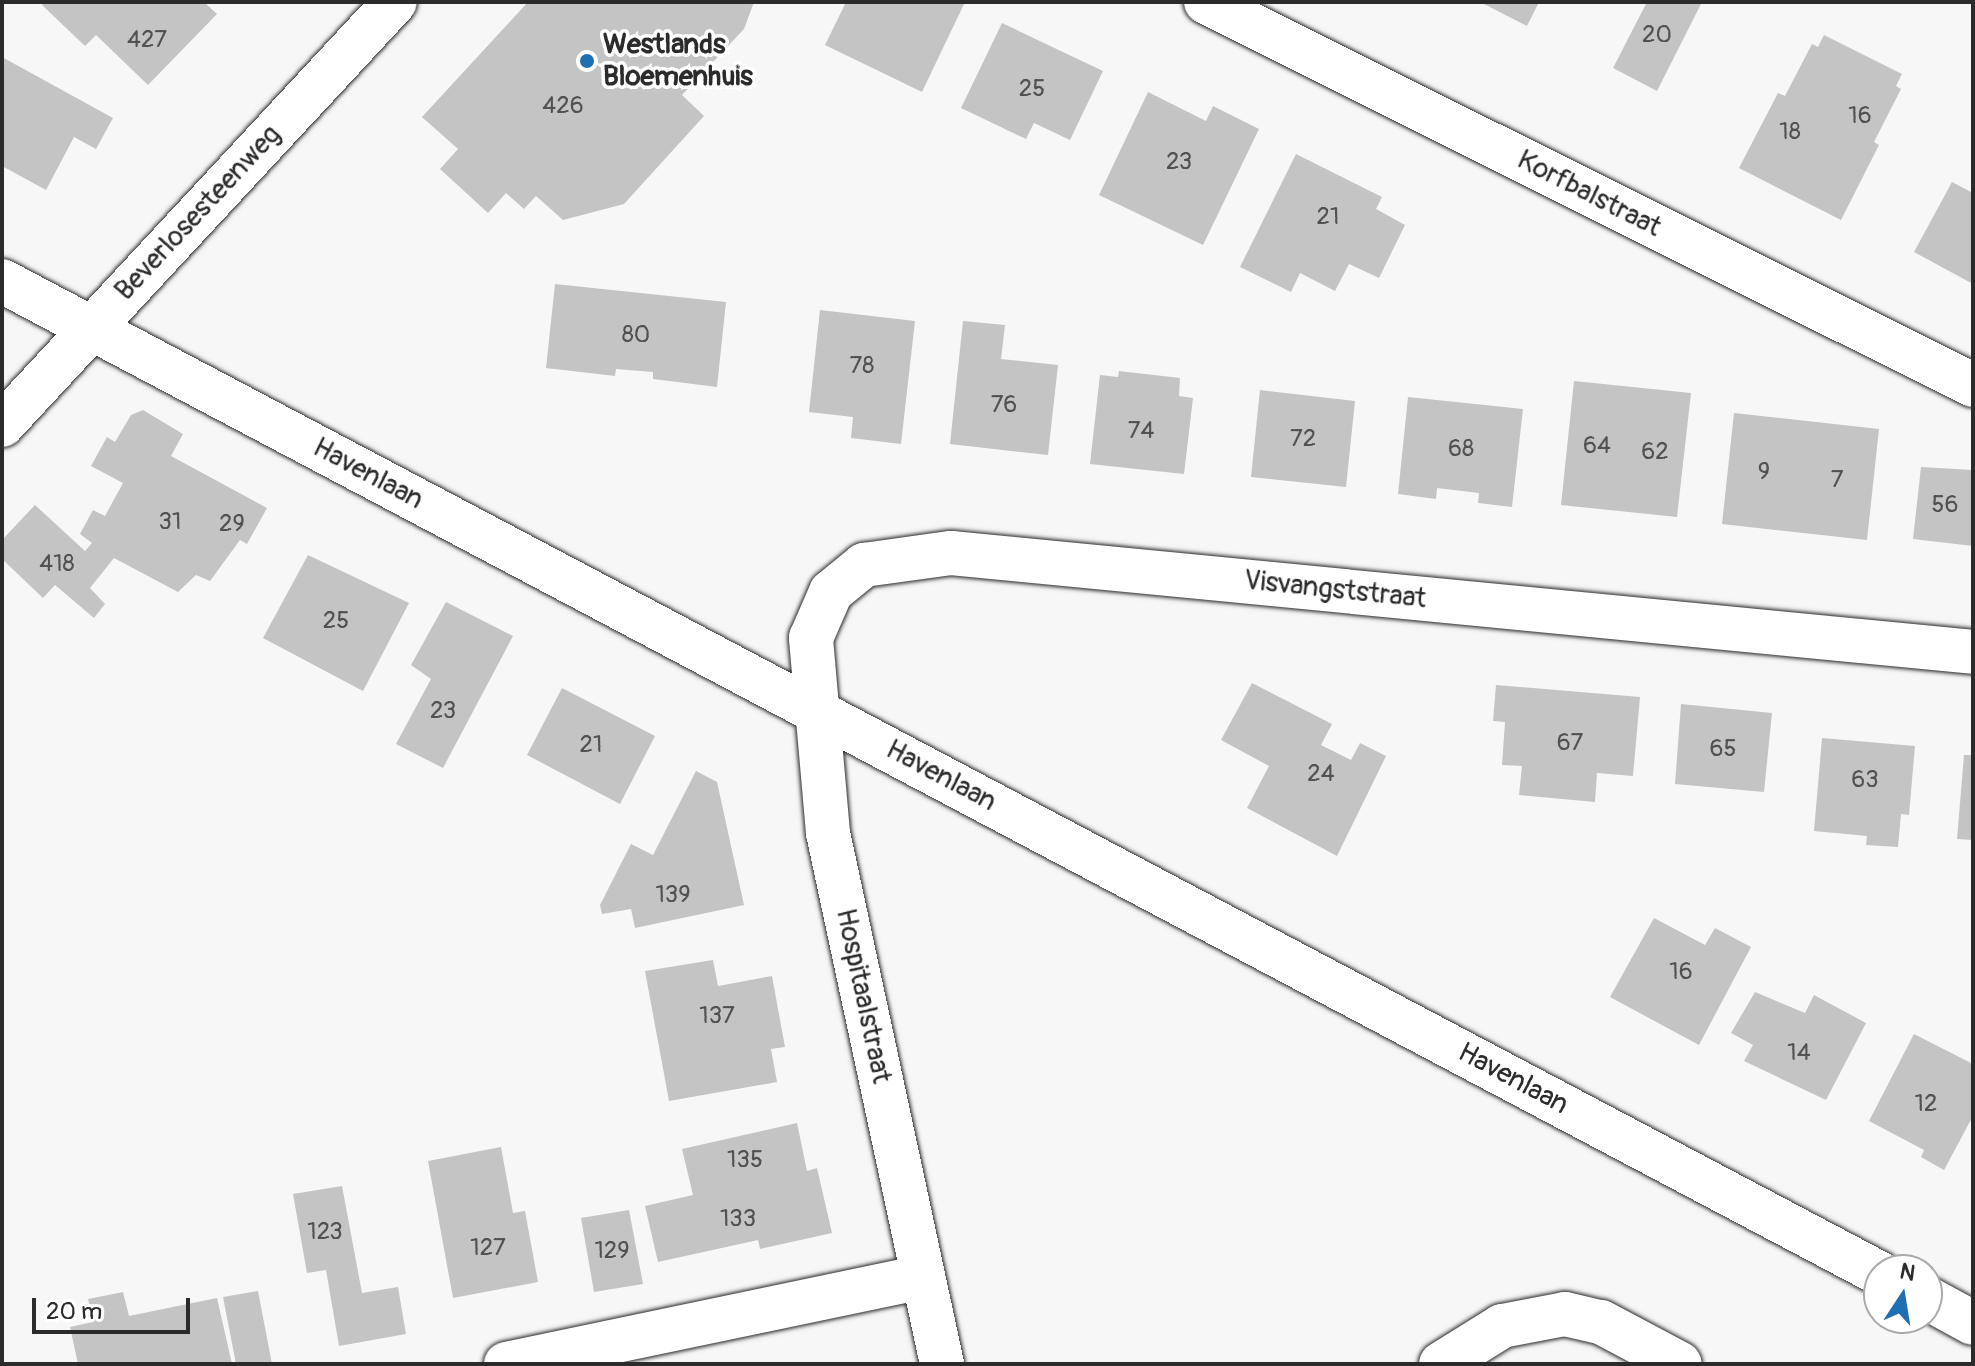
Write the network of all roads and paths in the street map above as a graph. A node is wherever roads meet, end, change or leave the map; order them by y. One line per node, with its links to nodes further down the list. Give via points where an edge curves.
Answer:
1 (395, 2): 4 (street, Beverlosesteenweg)
2 (1206, 2): 5 (street, Korfbalstraat)
3 (2, 281): 4 (street, Havenlaan)
4 (90, 329): 6 (street, Beverlosesteenweg); 8 (street, Havenlaan)
5 (1973, 385)
6 (2, 425)
7 (1973, 652): 8 (street, Visvangststraat, via 951,553 864,565 831,592 811,638)
8 (821, 713): 9 (street, Havenlaan); 10 (street, Hospitaalstraat, via 828,833)
9 (1863, 1265)
10 (923, 1277): 13 (street); 14 (street, Hospitaalstraat)
11 (1943, 1307): 12 (street)
12 (1973, 1323)
13 (506, 1364)
14 (942, 1364)
15 (1441, 1364): 16 (street, via 1502,1326 1565,1314 1601,1322)
16 (1680, 1364)

